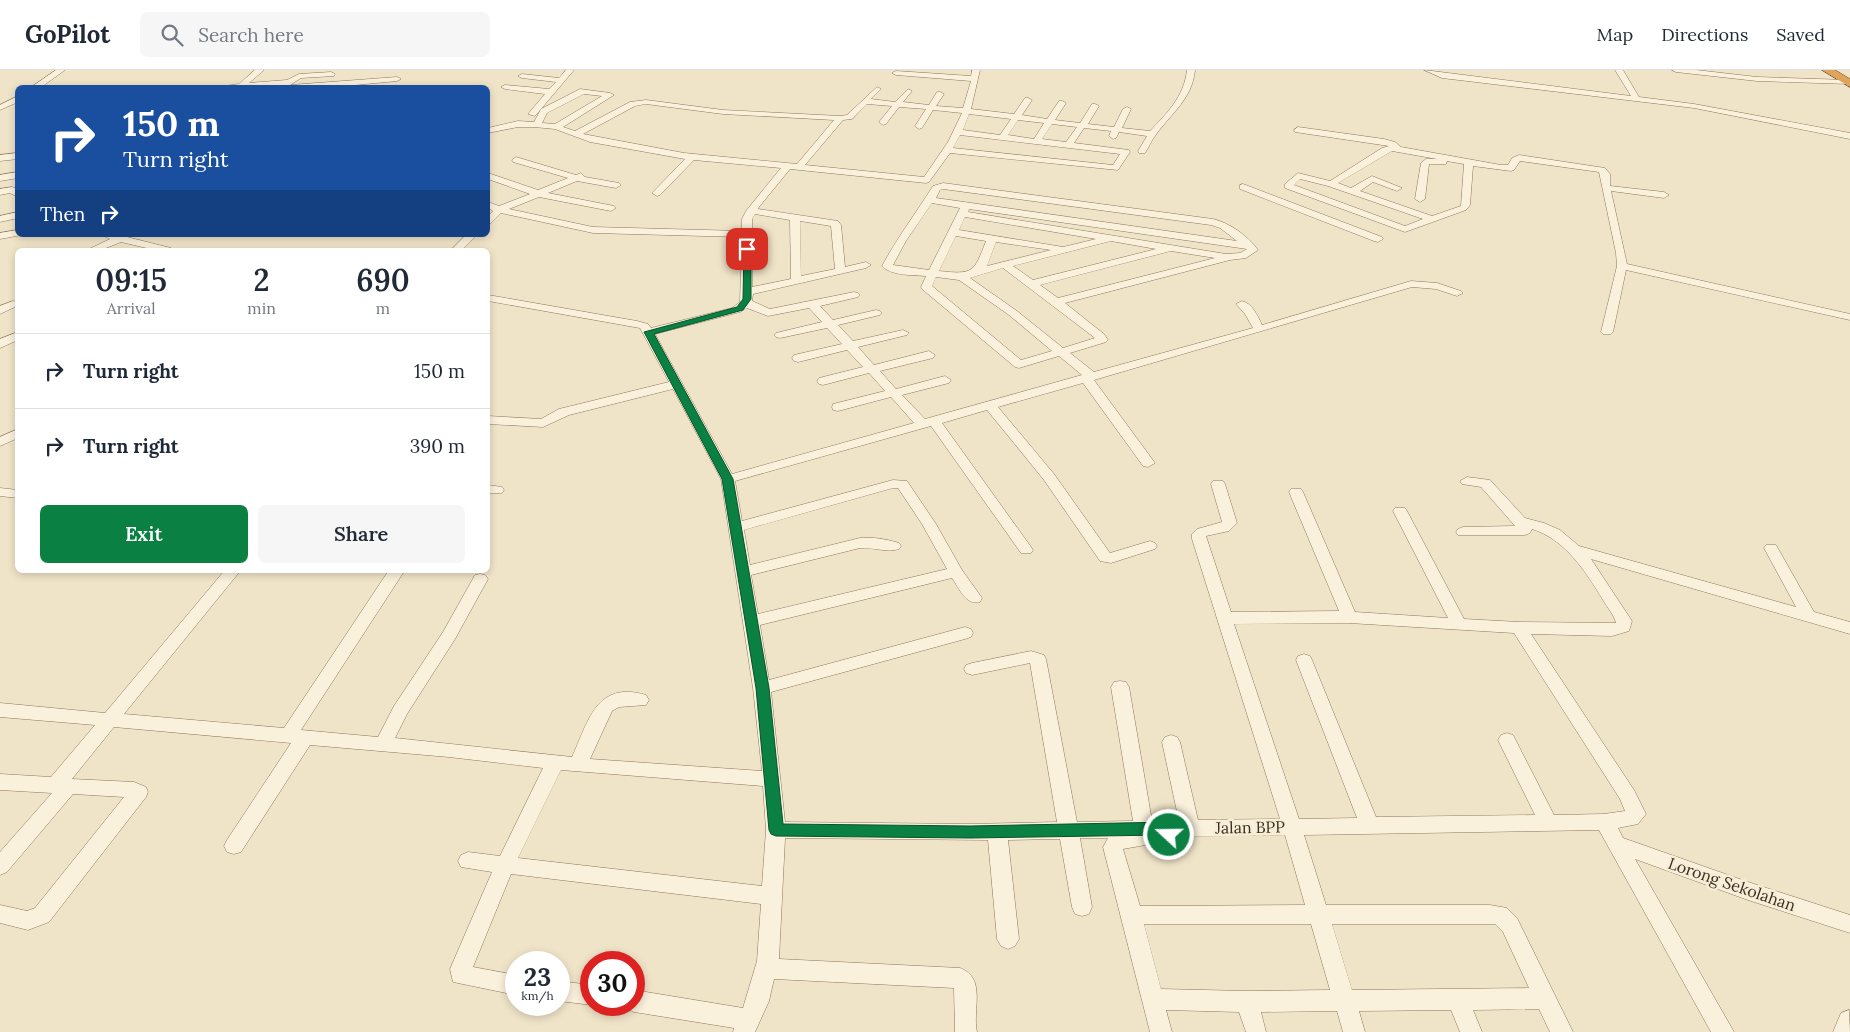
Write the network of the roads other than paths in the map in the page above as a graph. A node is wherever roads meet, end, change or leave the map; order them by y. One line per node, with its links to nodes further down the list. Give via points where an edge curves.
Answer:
1 (61, 70): 18 (street)
2 (260, 70): 19 (street)
3 (570, 70): 15 (street)
4 (1190, 70): 57 (street, via 1187,91)
5 (1428, 70): 30 (street, via 1442,76)
6 (1619, 70): 30 (street)
7 (1676, 70): 16 (street, via 1757,79)
8 (1827, 70): 16 (highway)
9 (338, 73): 22 (street, via 299,76)
10 (896, 73): 11 (street)
11 (975, 74): 41 (street, via 973,94)
12 (280, 75): 17 (street)
13 (522, 76): 15 (street)
14 (397, 79): 23 (street)
15 (562, 80): 27 (street)
16 (1847, 80)
17 (268, 84): 20 (street); 21 (street)
18 (38, 85)
19 (242, 85)
20 (254, 85)
21 (278, 85)
22 (290, 85)
23 (304, 85)
24 (506, 87): 27 (street)
25 (877, 88): 34 (street)
26 (908, 91): 36 (street)
27 (551, 92): 47 (street)
28 (940, 94): 39 (street)
29 (15, 98): 31 (street)
30 (1636, 98): 59 (street)
31 (0, 99)
32 (15, 99): 38 (street)
33 (1028, 100): 42 (street)
34 (865, 101): 36 (street); 43 (street, via 849,116)
35 (1062, 103): 44 (street)
36 (897, 105): 39 (street); 45 (street)
37 (1095, 106): 49 (street)
38 (0, 108)
39 (932, 108): 41 (street); 50 (street)
40 (1127, 109): 53 (street)
41 (966, 111): 46 (street); 55 (street)
42 (1016, 117): 44 (street); 46 (street); 60 (street)
43 (840, 118): 56 (street, via 723,112 646,102 633,104); 79 (street)
44 (1051, 121): 49 (street); 62 (street)
45 (883, 122)
46 (976, 123): 55 (street); 58 (street)
47 (524, 124): 48 (street); 52 (street)
48 (538, 124): 51 (street); 51 (street, via 544,111 583,91 610,96)
49 (1083, 125): 53 (street); 64 (street)
50 (919, 126)
51 (556, 127): 56 (street)
52 (490, 130)
53 (1116, 130): 57 (street); 68 (street)
54 (1298, 130): 66 (street, via 1384,142)
55 (957, 132): 67 (street)
56 (576, 134): 73 (street)
57 (1152, 134): 69 (street)
58 (988, 136): 60 (street); 70 (street)
59 (1850, 136)
60 (1002, 138): 61 (street)
61 (1023, 140): 62 (street); 72 (street)
62 (1036, 142): 63 (street)
63 (1055, 144): 64 (street); 76 (street)
64 (1069, 145): 65 (street)
65 (1089, 148): 68 (street); 77 (street)
66 (1397, 148): 78 (street); 84 (street, via 1385,150)
67 (948, 150): 70 (street); 79 (street, via 926,180)
68 (1107, 150): 77 (street, via 1126,152 1115,170)
69 (1142, 151)
70 (976, 153): 72 (street)
71 (15, 156): 74 (street)
72 (1012, 156): 76 (street)
73 (692, 157): 79 (street); 91 (street)
74 (0, 158)
75 (516, 160): 82 (street)
76 (1045, 160): 77 (street)
77 (1081, 164)
78 (1469, 164): 87 (street, via 1511,168 1515,160 1524,158 1595,168 1604,172); 95 (street, via 1424,162); 102 (street, via 1464,206)
79 (794, 166): 101 (street)
80 (15, 176): 83 (street)
81 (490, 177): 92 (street)
82 (579, 177): 85 (street); 92 (street)
83 (0, 178)
84 (1331, 184): 90 (street); 109 (street, via 1298,176 1284,188)
85 (616, 185)
86 (1242, 186): 109 (street, via 1373,241)
87 (1606, 188): 94 (street); 128 (street)
88 (0, 192): 89 (street)
89 (15, 192)
90 (1353, 192): 93 (street); 93 (street, via 1363,185)
91 (657, 193)
92 (538, 194): 98 (street); 99 (street)
93 (1391, 195): 102 (street); 107 (street)
94 (1664, 195)
95 (1420, 199)
96 (930, 200): 100 (street); 119 (street, via 936,188 943,186 1213,222 1224,226); 131 (street, via 887,266)
97 (490, 206): 99 (street)
98 (610, 208)
99 (499, 210): 106 (street); 112 (street, via 593,230)
100 (965, 210): 108 (street); 110 (street); 117 (street)
101 (751, 211): 104 (street); 112 (street)
102 (1451, 212): 107 (street)
103 (15, 216): 105 (street)
104 (795, 218): 129 (street, via 836,225); 133 (street)
105 (0, 219)
106 (490, 219)
107 (1432, 219): 109 (street)
108 (1119, 226): 117 (street); 119 (street)
109 (1405, 229)
110 (953, 232): 116 (street); 131 (street)
111 (15, 234): 113 (street)
112 (748, 234): 138 (street)
113 (0, 236)
114 (113, 237): 118 (street)
115 (470, 237): 123 (street)
116 (991, 238): 124 (street); 130 (street, via 993,242)
117 (1114, 238): 120 (street); 124 (street)
118 (119, 239): 121 (street); 122 (street)
119 (1250, 246): 125 (street, via 1253,250 1249,253)
120 (1172, 247): 125 (street); 134 (street)
121 (97, 248)
122 (158, 248)
123 (458, 248)
124 (1066, 249): 126 (street)
125 (1232, 258): 139 (street)
126 (1004, 264): 130 (street); 134 (street)
127 (866, 265): 129 (street)
128 (1622, 266): 145 (street); 149 (street)
129 (840, 270): 133 (street)
130 (978, 271): 132 (street)
131 (933, 273): 132 (street); 155 (street, via 926,284 930,292 1018,363)
132 (962, 277): 155 (street)
133 (796, 280): 138 (street)
134 (1031, 284): 139 (street)
135 (1457, 293): 147 (street, via 1437,286 1411,284)
136 (854, 295): 141 (street)
137 (490, 298): 148 (street, via 637,324)
138 (746, 298): 141 (street, via 768,313); 148 (street, via 736,310)
139 (1056, 302): 155 (street, via 1102,339)
140 (13, 304): 143 (street)
141 (812, 304): 146 (street)
142 (1242, 304): 147 (street)
143 (0, 311)
144 (876, 313): 146 (street)
145 (1850, 317)
146 (830, 323): 151 (street); 154 (street)
147 (1259, 330): 159 (street)
148 (648, 332): 162 (street)
149 (1607, 332)
150 (903, 333): 154 (street)
151 (780, 335)
152 (15, 336): 153 (street)
153 (0, 344)
154 (850, 346): 157 (street); 158 (street)
155 (1062, 353): 159 (street)
156 (929, 355): 158 (street)
157 (798, 358)
158 (872, 369): 161 (street); 163 (street)
159 (1088, 378): 164 (street); 170 (street)
160 (945, 380): 163 (street)
161 (823, 381)
162 (677, 384): 166 (street, via 564,412 543,423); 171 (street)
163 (894, 394): 165 (street); 167 (street)
164 (990, 405): 167 (street); 182 (street, via 1049,477 1104,556 1111,558)
165 (838, 407)
166 (490, 420)
167 (928, 423): 171 (street); 184 (street)
168 (15, 434): 169 (street)
169 (0, 442)
170 (1148, 463)
171 (728, 479): 179 (street)
172 (1467, 481): 178 (street, via 1485,483 1493,496)
173 (1218, 484): 194 (street, via 1230,523 1225,528 1203,531 1199,539)
174 (0, 492): 176 (street)
175 (1296, 492): 193 (street)
176 (15, 494)
177 (1400, 511): 196 (street)
178 (1520, 522): 180 (street, via 1524,530); 185 (street, via 1544,527)
179 (736, 527): 186 (street); 187 (street, via 902,484)
180 (1463, 532)
181 (894, 546): 186 (street, via 860,543)
182 (1150, 546)
183 (1771, 548): 192 (street)
184 (1026, 550)
185 (1577, 550): 192 (street); 197 (street, via 1624,621 1623,627 1612,630)
186 (743, 572): 195 (street)
187 (956, 572): 191 (street); 195 (street)
188 (230, 573): 206 (street)
189 (395, 573): 207 (street)
190 (480, 579): 210 (street)
191 (974, 598)
192 (1808, 615): 198 (street)
193 (1349, 617): 194 (street); 196 (street)
194 (1223, 618): 219 (street)
195 (752, 621): 202 (street)
196 (1459, 624): 197 (street)
197 (1519, 628): 216 (street, Jalan BPP, via 1634,807 1636,814 1631,818)
198 (1850, 628)
199 (965, 633): 202 (street)
200 (1304, 660): 218 (street)
201 (972, 669): 223 (street, via 1031,657 1038,659)
202 (762, 688): 213 (street)
203 (1120, 688): 221 (street)
204 (640, 700): 212 (street, via 618,700 606,704)
205 (0, 710): 206 (street)
206 (110, 720): 207 (street); 215 (street)
207 (297, 736): 210 (street); 226 (street)
208 (1507, 740): 217 (street)
209 (1171, 742): 220 (street)
210 (382, 744): 211 (street)
211 (555, 763): 212 (street); 228 (street)
212 (578, 765): 213 (street)
213 (772, 779): 222 (street)
214 (0, 782): 215 (street)
215 (62, 785): 229 (street); 232 (street, via 139,792 42,915 28,920)
216 (1604, 822): 217 (street, Jalan BPP); 225 (street)
217 (1549, 823): 218 (street, Jalan BPP)
218 (1370, 826): 219 (street, Jalan BPP)
219 (1292, 827): 220 (street, Jalan BPP); 233 (street)
220 (1181, 828): 221 (street, Jalan BPP); 234 (street, via 1169,835 1114,844)
221 (1144, 829): 223 (street, Jalan BPP)
222 (776, 830): 224 (street, Jalan BPP); 230 (street)
223 (1068, 830): 224 (street, Jalan BPP); 231 (street)
224 (997, 832): 236 (street)
225 (1615, 843): 235 (street, Lorong Sekolahan); 252 (street)
226 (234, 846)
227 (468, 861): 228 (street)
228 (506, 865): 230 (street); 238 (street, via 460,972 463,976)
229 (0, 866)
230 (772, 896): 237 (street)
231 (1082, 906)
232 (0, 914)
233 (1318, 914): 234 (street); 239 (street, via 1500,915 1510,925); 242 (street)
234 (1132, 915): 240 (street)
235 (1850, 924)
236 (1008, 939)
237 (766, 969): 245 (street, via 758,1001); 247 (street, via 960,978 966,988)
238 (505, 983)
239 (1546, 998): 241 (street); 251 (street)
240 (1152, 999): 243 (street); 248 (street)
241 (1457, 999): 242 (street); 250 (street)
242 (1344, 1000): 243 (street); 249 (street)
243 (1246, 1002): 246 (street)
244 (645, 1003): 245 (street)
245 (746, 1026)
246 (1256, 1030)
247 (966, 1032)
248 (1161, 1032)
249 (1354, 1032)
250 (1471, 1032)
251 (1562, 1032)
252 (1723, 1032)

